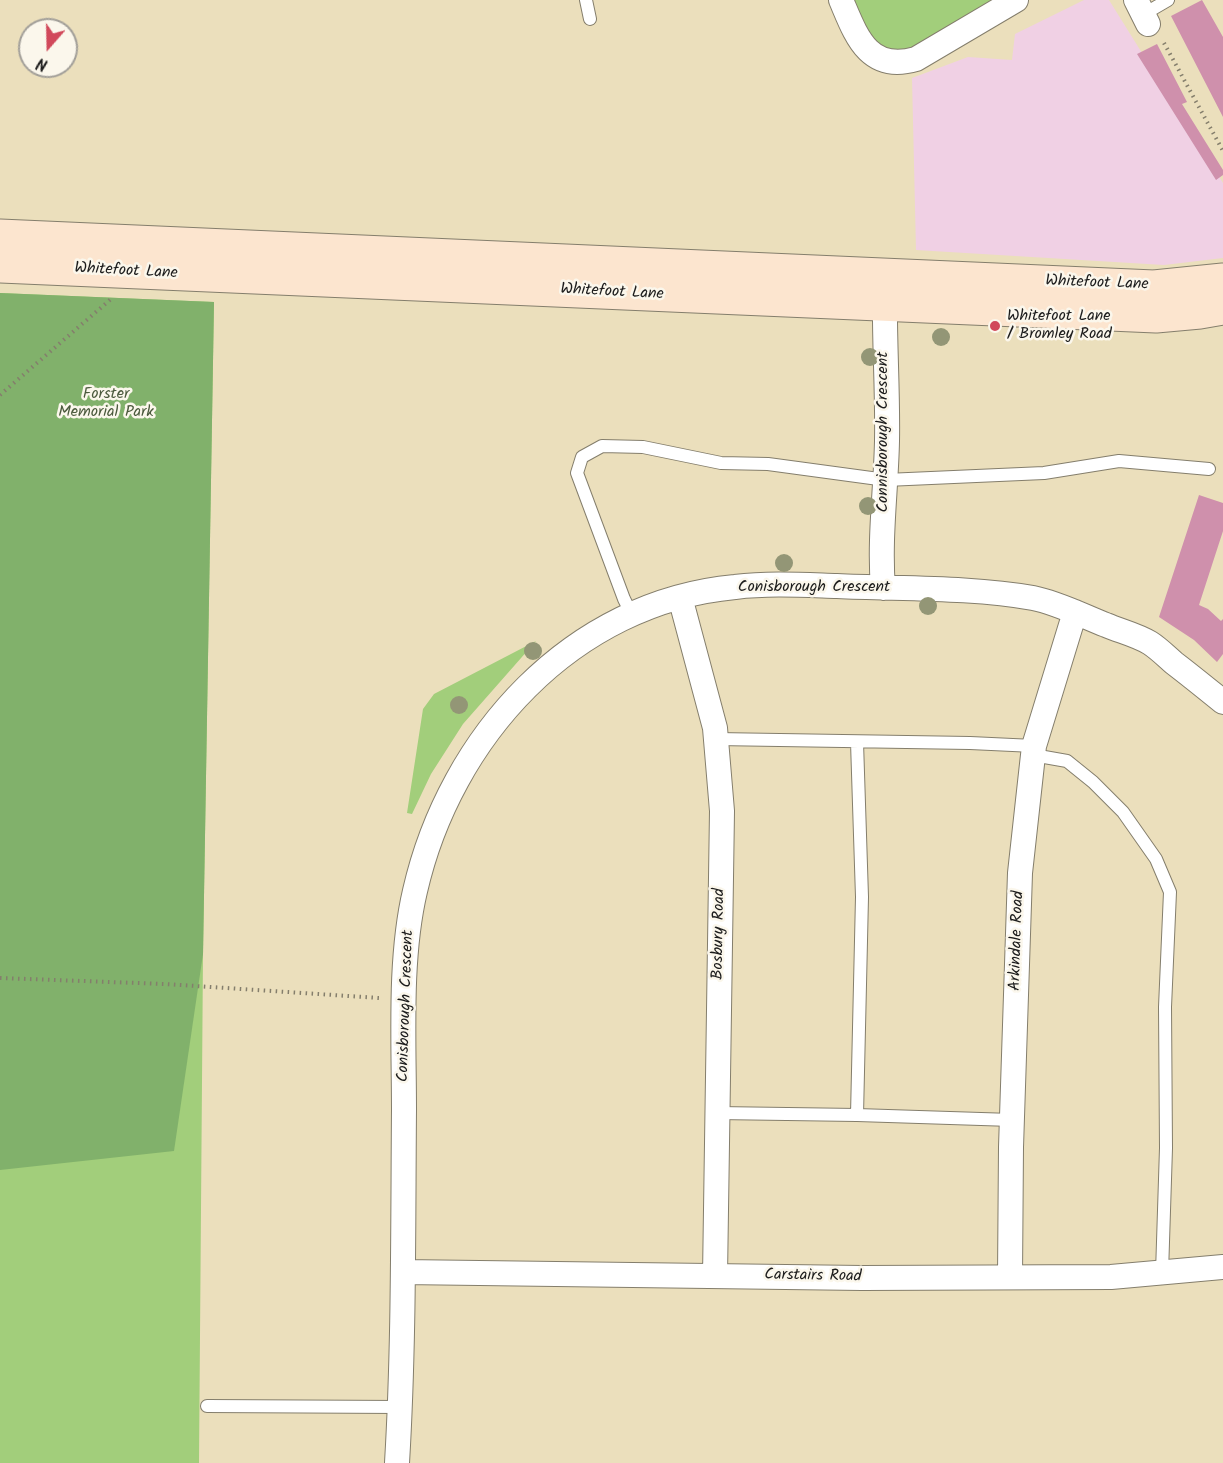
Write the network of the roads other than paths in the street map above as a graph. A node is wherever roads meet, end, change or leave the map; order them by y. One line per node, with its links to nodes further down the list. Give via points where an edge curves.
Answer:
1 (586, 0): 6 (lane)
2 (841, 0): 3 (street, via 867,50 889,61 906,62)
3 (1016, 0)
4 (1168, 0): 5 (lane)
5 (1143, 12)
6 (590, 19)
7 (0, 236): 10 (street, Whitefoot Lane)
8 (0, 266): 10 (street, Whitefoot Lane)
9 (1223, 280): 10 (street, Whitefoot Lane, via 1154,286)
10 (885, 290): 11 (street, Whitefoot Lane, via 1156,316); 13 (street, Connisborough Crescent)
11 (1223, 308)
12 (1209, 469): 13 (lane, via 1119,461 1044,473)
13 (886, 480): 14 (street, Connisborough Crescent); 17 (lane, via 768,464 721,463 643,447 603,446 582,458 577,474)
14 (883, 588): 15 (street, Conisborough Crescent, via 787,584 732,587); 16 (street, Conisborough Crescent, via 997,593 1036,599)
15 (680, 597): 17 (street, Conisborough Crescent); 19 (street, Bosbury Road)
16 (1075, 612): 18 (street, Conisborough Crescent, via 1150,643); 21 (street, Arkindale Road)
17 (632, 615): 26 (street, Conisborough Crescent, via 572,649 510,702 485,733 442,810 415,891 408,937 404,999)
18 (1223, 702)
19 (716, 739): 20 (lane); 22 (street, Bosbury Road, via 722,811)
20 (856, 742): 21 (lane, via 970,743); 23 (lane, via 862,897)
21 (1033, 750): 24 (street, Arkindale Road, via 1020,873); 27 (lane, via 1067,761 1123,812 1156,859 1170,892)
22 (717, 1113): 23 (lane); 28 (street, Bosbury Road)
23 (857, 1114): 24 (lane)
24 (1012, 1120): 29 (street, Arkindale Road)
25 (1223, 1267): 27 (street, Carstairs Road)
26 (403, 1272): 28 (street, Carstairs Road); 31 (street, Conisborough Crescent)
27 (1162, 1273): 29 (street, Carstairs Road)
28 (715, 1276): 29 (street, Carstairs Road)
29 (1011, 1276)
30 (207, 1406): 31 (lane)
31 (400, 1407): 32 (street, Conisborough Crescent)
32 (398, 1463)

